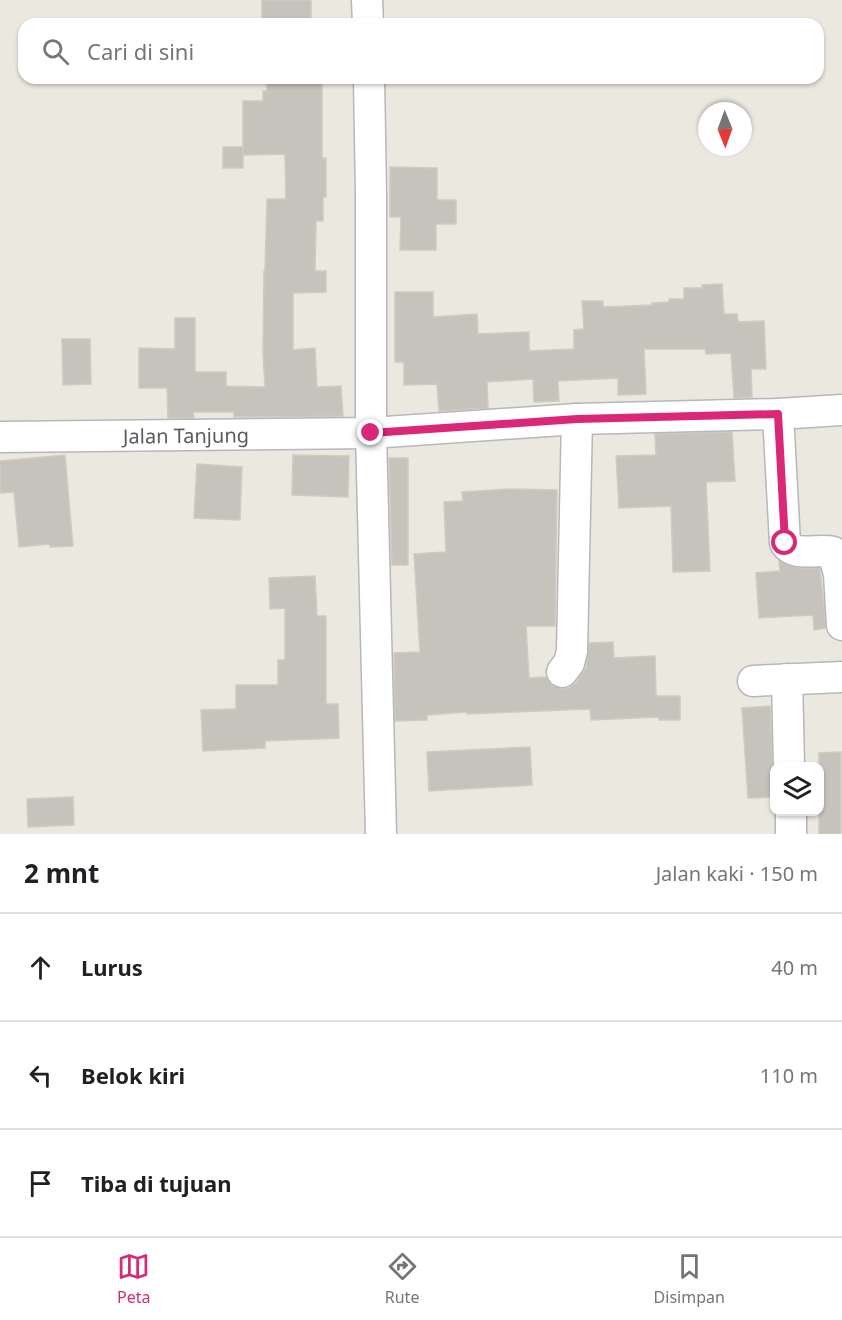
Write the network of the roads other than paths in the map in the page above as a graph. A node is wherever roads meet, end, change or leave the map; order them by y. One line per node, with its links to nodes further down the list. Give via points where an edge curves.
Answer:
1 (367, 0): 2 (street)
2 (368, 18)
3 (369, 84): 7 (street)
4 (842, 410): 5 (street, Jalan Tanjung)
5 (778, 414): 6 (street, Jalan Tanjung); 9 (street, via 785,543 796,552 833,552 839,574)
6 (577, 419): 7 (street, Jalan Tanjung); 10 (street, via 572,651)
7 (371, 433): 8 (street, Jalan Tanjung); 16 (street)
8 (0, 437)
9 (842, 625)
10 (562, 672)
11 (842, 677): 12 (street)
12 (787, 680): 13 (street); 14 (street)
13 (753, 681)
14 (789, 762)
15 (791, 816): 17 (street)
16 (381, 834)
17 (791, 834)

